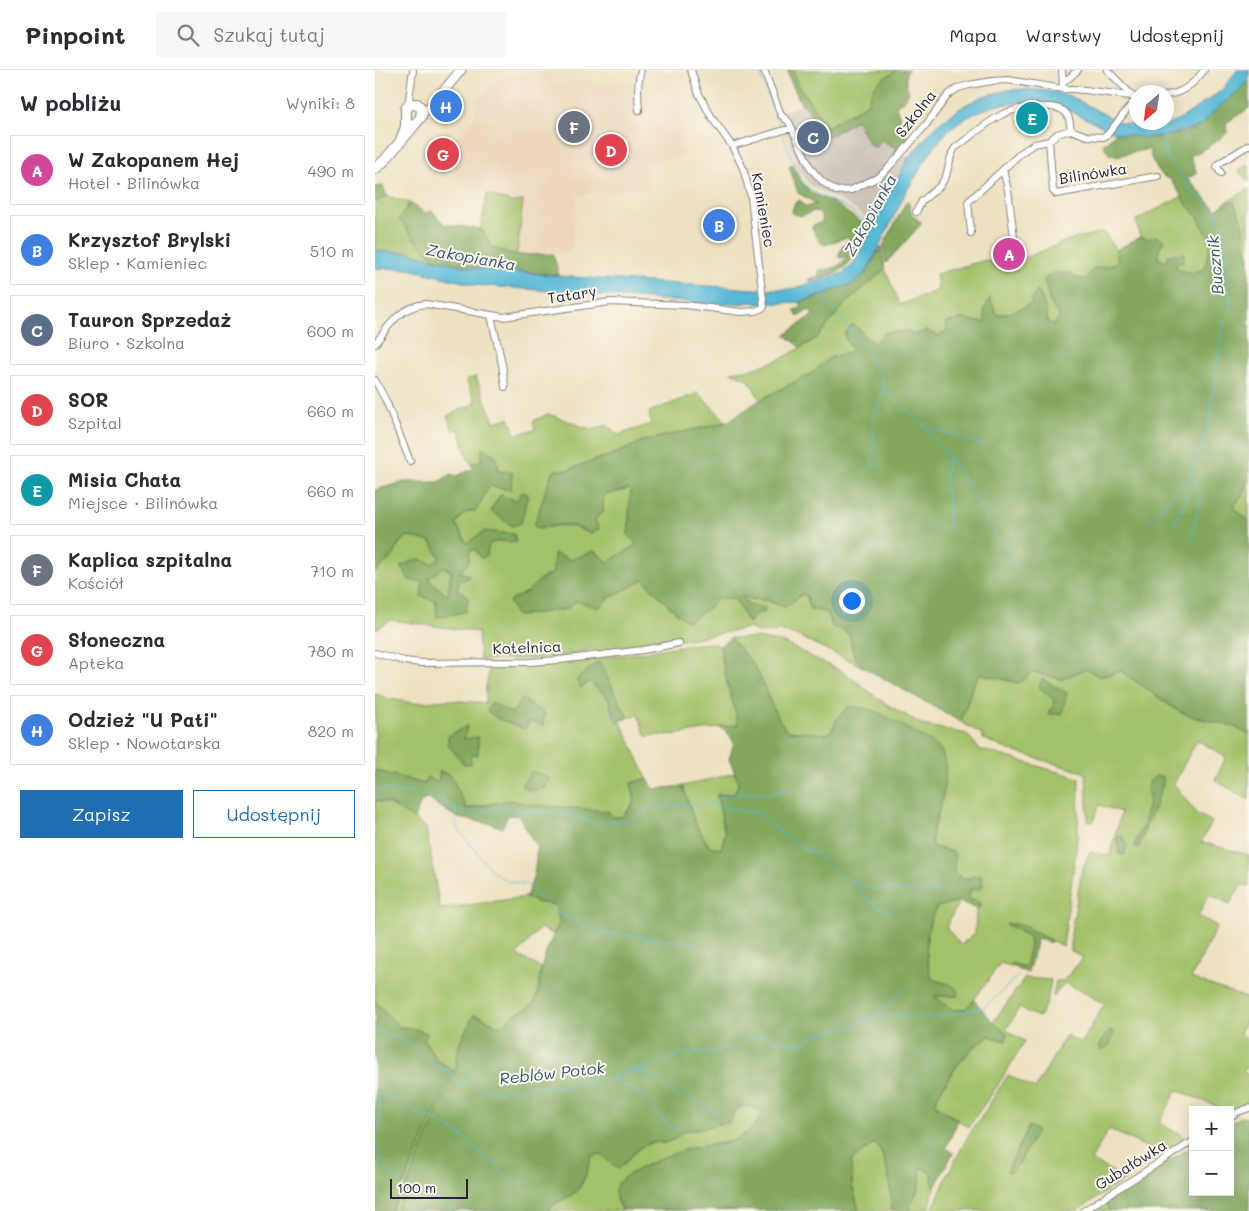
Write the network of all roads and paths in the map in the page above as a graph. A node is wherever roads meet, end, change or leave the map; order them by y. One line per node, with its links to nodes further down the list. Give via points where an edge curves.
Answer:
1 (413, 70): 17 (street, via 411,94)
2 (461, 70): 17 (main road, via 434,101)
3 (641, 70): 16 (street)
4 (691, 70): 22 (street, Kamieniec, via 698,92)
5 (764, 70): 18 (street, Szkolna)
6 (1063, 70): 10 (street)
7 (1077, 70): 10 (street)
8 (1107, 70): 12 (street)
9 (1204, 70): 13 (street, via 1190,86)
10 (1063, 81): 11 (street)
11 (1063, 89): 14 (street, Szkolna); 18 (street, Szkolna, via 1008,80 958,88 948,95 885,172 873,181 844,192 829,188 817,176)
12 (1129, 91)
13 (1174, 93)
14 (1129, 96)
15 (1129, 107): 19 (street, via 1103,137)
16 (639, 110)
17 (415, 111): 23 (main road, via 401,140)
18 (789, 129): 22 (street)
19 (1071, 130): 20 (street, via 1057,134); 27 (street, via 1067,114 1060,109 1046,106 1003,114 955,148 940,186 922,201)
20 (1049, 142): 24 (street, via 1034,144); 26 (street, Bilinówka, via 1053,192 1056,194)
21 (1249, 145): 25 (street, via 1218,164)
22 (732, 146): 30 (street, Kamieniec, via 743,168 751,197)
23 (375, 169)
24 (1003, 170): 28 (street, via 967,202); 29 (street)
25 (1221, 173)
26 (1158, 176)
27 (916, 212)
28 (971, 233)
29 (1014, 237)
30 (761, 282): 31 (street, Tatary, via 764,306 741,312 653,303 599,302 527,314)
31 (491, 316): 32 (street, Tatary, via 426,304 413,306 398,314); 34 (street)
32 (375, 344)
33 (375, 380): 35 (street)
34 (505, 387)
35 (410, 461)
36 (679, 643): 37 (street, Kotelnica, via 529,662 421,663)
37 (375, 653)
38 (1249, 1108): 39 (street)
39 (1234, 1114)
40 (1189, 1145): 41 (street, Gubałówka)
41 (1083, 1211)

